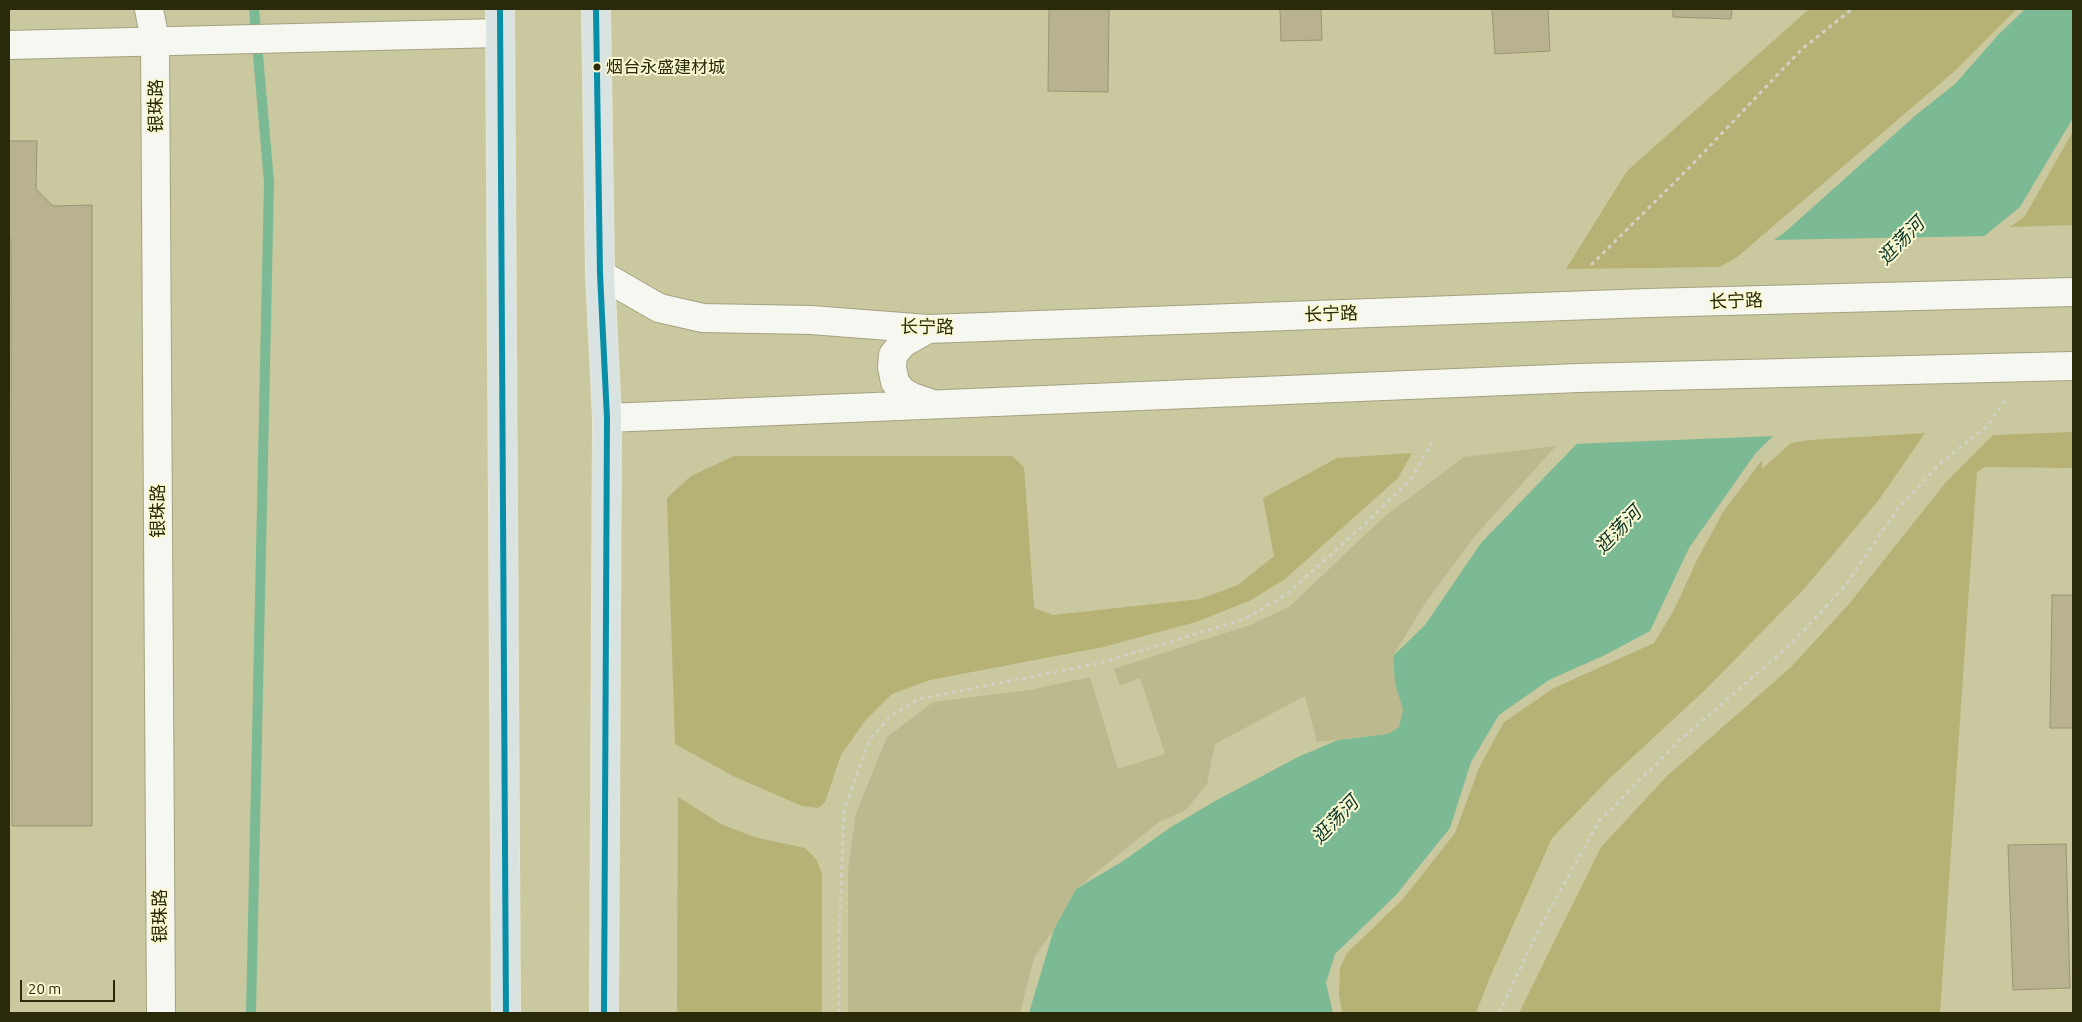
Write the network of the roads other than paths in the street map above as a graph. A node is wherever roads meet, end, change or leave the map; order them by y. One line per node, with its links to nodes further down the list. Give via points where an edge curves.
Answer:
1 (149, 9): 4 (street, 银珠路)
2 (596, 9): 6 (highway)
3 (500, 21): 4 (street, via 412,35); 13 (highway)
4 (155, 42): 5 (street); 12 (street, 银珠路)
5 (9, 45)
6 (600, 274): 8 (street, 长宁路, via 659,308 703,318 811,320); 11 (highway)
7 (2073, 292): 8 (street, 长宁路, via 1648,303)
8 (928, 329): 10 (street, via 903,343 893,355 892,367 902,392)
9 (2073, 366): 10 (street, via 1578,378)
10 (932, 404): 11 (street)
11 (607, 418): 14 (highway)
12 (161, 1013)
13 (506, 1013)
14 (604, 1013)

